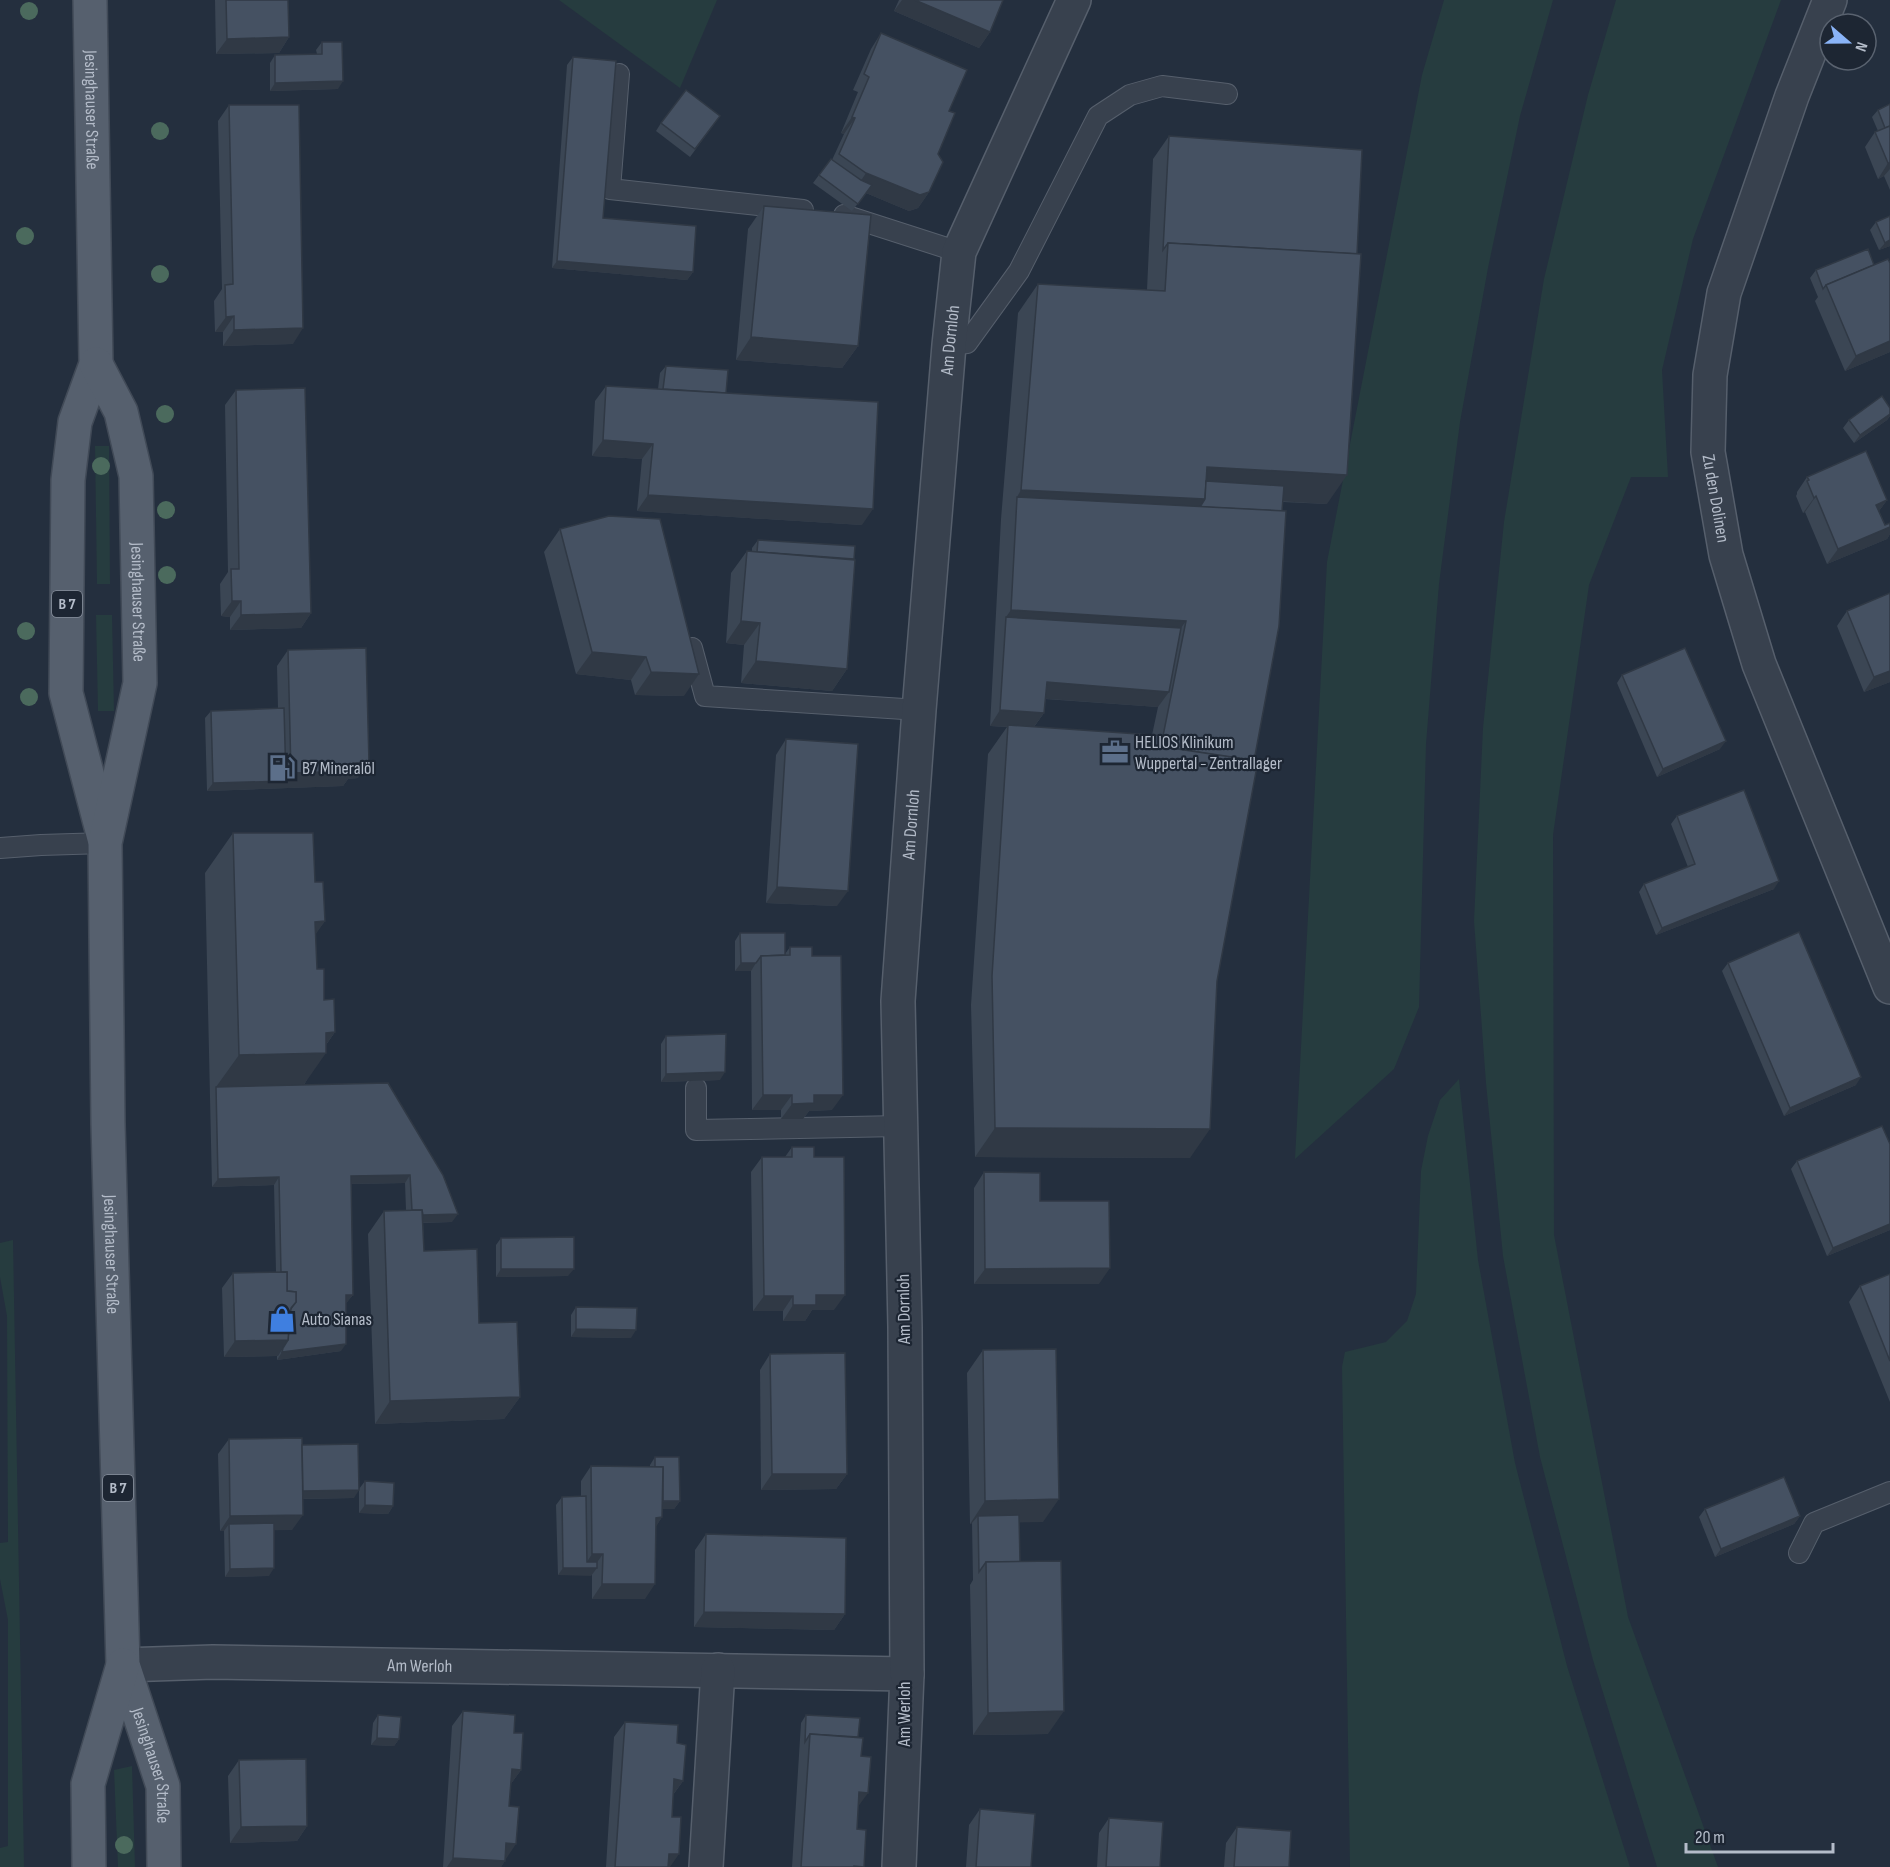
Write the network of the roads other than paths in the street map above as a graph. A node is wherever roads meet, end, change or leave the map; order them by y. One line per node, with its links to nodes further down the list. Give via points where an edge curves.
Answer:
1 (90, 0): 8 (main road, Jesinghauser Straße / B 7)
2 (1074, 0): 6 (street, Am Dornloh)
3 (1830, 0): 13 (street, Zu den Dolinen, via 1792,96 1724,293 1710,375 1708,452 1726,555 1759,664)
4 (619, 74): 6 (lane, via 610,189 847,215)
5 (1227, 94): 7 (lane, via 1162,86 1130,95 1098,116 1019,271 967,343)
6 (958, 252): 7 (street, Am Dornloh)
7 (949, 345): 10 (street, Am Dornloh)
8 (96, 364): 11 (main road, Jesinghauser Straße / B 7, via 75,422 68,480 66,693); 11 (main road, Jesinghauser Straße / B 7, via 121,412 136,476 140,683)
9 (688, 631): 10 (lane, via 705,696)
10 (919, 710): 15 (street, Am Dornloh, via 898,1001)
11 (105, 843): 12 (lane); 18 (main road, Jesinghauser Straße / B 7, via 108,1124)
12 (0, 848)
13 (1890, 987)
14 (696, 1088): 15 (lane, via 696,1130)
15 (900, 1126): 20 (street, Am Dornloh)
16 (1890, 1492): 17 (lane, via 1814,1523)
17 (1799, 1553)
18 (123, 1665): 19 (street, Am Werloh, via 213,1662); 21 (main road, Jesinghauser Straße / B 7, via 88,1784); 22 (main road, Jesinghauser Straße / B 7, via 163,1786)
19 (718, 1670): 20 (street, Am Werloh); 23 (street)
20 (907, 1674): 24 (street, Am Werloh)
21 (89, 1867)
22 (164, 1867)
23 (706, 1867)
24 (899, 1867)

